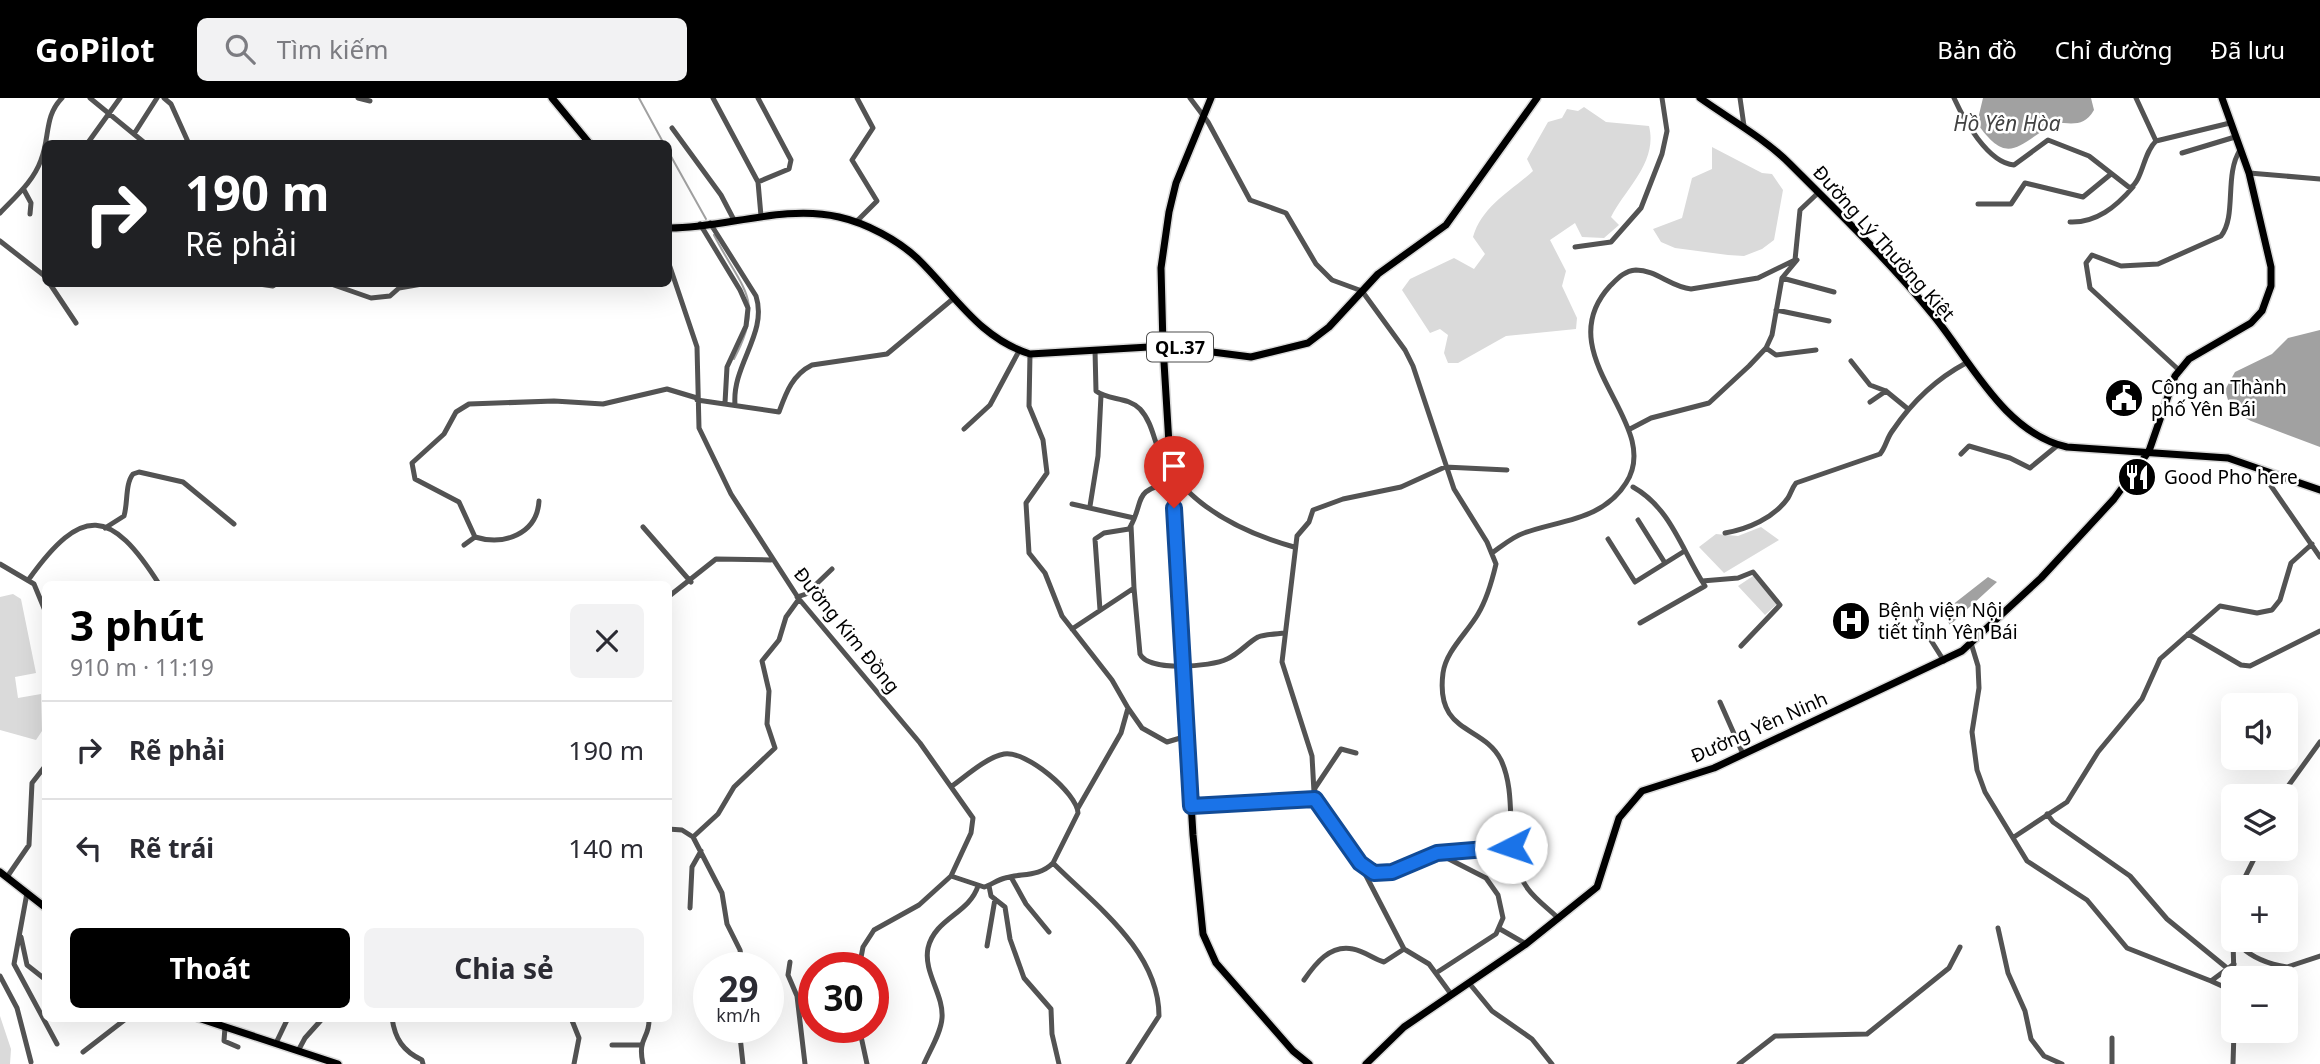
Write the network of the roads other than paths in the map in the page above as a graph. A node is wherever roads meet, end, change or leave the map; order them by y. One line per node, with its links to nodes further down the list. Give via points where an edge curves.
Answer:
1 (62, 98): 28 (street, via 51,109)
2 (90, 98): 21 (street)
3 (120, 98): 21 (street)
4 (157, 98): 26 (street)
5 (164, 98): 31 (street)
6 (358, 98): 20 (street)
7 (552, 98): 32 (main road)
8 (712, 98): 41 (street)
9 (758, 98): 41 (street, via 791,160 789,169)
10 (857, 98): 50 (street, via 873,128 852,160 877,201)
11 (1190, 98): 22 (street)
12 (1211, 98): 22 (main road)
13 (1536, 98): 64 (main road, QL.37, via 1453,218)
14 (1662, 98): 56 (street, via 1667,135 1641,208 1611,242)
15 (1700, 98): 24 (main road, Đường Lý Thường Kiệt)
16 (1740, 98): 24 (street)
17 (1954, 98): 39 (street, via 2000,162 2014,164 2049,140 2088,156)
18 (2136, 98): 33 (street)
19 (2222, 98): 23 (main road)
20 (370, 102)
21 (108, 114): 26 (street); 29 (street)
22 (1202, 114): 64 (street, via 1250,200 1286,213 1316,264 1332,280); 72 (main road, via 1169,212 1161,268)
23 (2230, 123): 27 (main road); 33 (street)
24 (1744, 126): 44 (main road, Đường Lý Thường Kiệt)
25 (672, 128): 49 (street)
26 (134, 134): 30 (street)
27 (2235, 137): 34 (main road); 35 (street)
28 (45, 140)
29 (90, 140)
30 (139, 140)
31 (187, 140)
32 (587, 140)
33 (2156, 141): 42 (street)
34 (2241, 150): 38 (main road); 80 (street, via 2231,170 2227,226 2221,236 2158,264 2121,266 2092,255 2087,263 2090,288)
35 (2182, 153)
36 (42, 154): 37 (street)
37 (40, 164): 43 (street)
38 (2249, 173): 40 (street); 80 (main road, via 2271,267 2266,302 2251,323 2189,359)
39 (2111, 174): 42 (street); 45 (street, via 2083,197 2025,183 2011,204)
40 (2320, 179)
41 (758, 182): 48 (street)
42 (2133, 187): 51 (street, via 2102,214 2089,221)
43 (24, 190): 46 (street); 47 (street)
44 (1818, 193): 57 (street, via 1800,210); 79 (main road, Đường Lý Thường Kiệt, via 1933,316)
45 (1978, 204)
46 (0, 213)
47 (30, 214)
48 (761, 216): 49 (main road, QL.37); 50 (main road, QL.37, via 835,216)
49 (734, 220): 52 (main road, QL.37)
50 (856, 222): 67 (main road, QL.37, via 916,257)
51 (2070, 222)
52 (709, 223): 53 (main road, QL.37); 86 (street, via 760,308 760,320 739,371)
53 (700, 224): 54 (main road, QL.37); 85 (street, via 748,309 746,326 727,367)
54 (672, 228)
55 (0, 241): 59 (street)
56 (1575, 247)
57 (1797, 257): 60 (street); 89 (street, via 1758,278 1696,289 1679,287 1644,271 1619,276 1598,303 1591,332 1604,383)
58 (672, 272): 83 (street, Đường Kim Đồng, via 695,334 700,381)
59 (42, 274)
60 (1782, 278): 65 (street); 69 (street)
61 (52, 287): 71 (street)
62 (338, 287): 66 (street)
63 (405, 287): 66 (street, via 390,296 371,298)
64 (1362, 291): 72 (main road, QL.37, via 1319,336 1285,351 1251,356); 93 (street, via 1413,366)
65 (1834, 292)
66 (353, 293): 68 (street)
67 (954, 298): 75 (main road, QL.37, via 980,327); 86 (street, via 887,354 804,369 788,387 777,413)
68 (350, 301)
69 (1776, 310): 70 (street); 73 (street)
70 (1829, 321)
71 (76, 323)
72 (1163, 346): 74 (main road, QL.37); 95 (main road)
73 (1766, 348): 76 (street, via 1776,355); 89 (street, via 1712,401 1651,418)
74 (1095, 350): 77 (main road, QL.37); 82 (street, via 1095,388)
75 (1019, 351): 77 (main road, QL.37); 88 (street, via 990,405)
76 (1816, 351)
77 (1030, 354): 133 (street, via 1029,406 1043,440 1047,472 1026,503 1030,553)
78 (1851, 361): 81 (street, via 1870,385)
79 (1966, 363): 87 (street, via 1937,381); 90 (main road, Đường Lý Thường Kiệt, via 1993,397)
80 (2180, 371): 91 (main road, Đường Yên Ninh)
81 (1886, 391): 84 (street); 87 (street)
82 (1101, 395): 95 (street, via 1125,399 1142,411); 102 (street)
83 (697, 399): 85 (street); 110 (street, via 667,388 603,404 554,401 461,407 442,437 414,461 411,470 415,479 459,502); 118 (street, Đường Kim Đồng, via 701,435)
84 (1870, 402)
85 (725, 403): 86 (street)
86 (735, 404)
87 (1909, 409): 109 (street, via 1880,454 1796,483 1788,498 1765,519)
88 (964, 429)
89 (1630, 429): 116 (street, via 1632,470 1615,496 1590,514 1523,533)
90 (2058, 444): 91 (main road, Đường Lý Thường Kiệt); 92 (street, via 2030,468 1969,446)
91 (2149, 451): 94 (main road, Đường Lý Thường Kiệt, via 2228,458); 137 (main road, Đường Yên Ninh, via 2114,499 2041,578)
92 (1961, 454)
93 (1445, 467): 96 (street); 114 (street, via 1401,487 1313,510); 116 (street)
94 (2259, 468): 99 (main road, Đường Lý Thường Kiệt); 112 (street)
95 (1171, 470): 97 (main road); 114 (street, via 1185,487 1236,527)
96 (1507, 470)
97 (1172, 483): 103 (street, via 1143,492); 140 (main road)
98 (1633, 487): 115 (street, via 1663,510)
99 (2320, 491)
100 (539, 501): 110 (street, via 531,526 518,535 488,541)
101 (1072, 504): 102 (street)
102 (1090, 506): 103 (street)
103 (1134, 517): 106 (street)
104 (1638, 520): 119 (street)
105 (234, 524): 108 (street, via 183,482 139,472 130,477 124,516)
106 (1132, 525): 126 (street); 130 (street, via 1100,534 1094,543)
107 (643, 527): 125 (street)
108 (105, 528): 122 (street, via 86,524 73,529); 123 (street, via 133,545)
109 (1725, 533)
110 (475, 537): 113 (street)
111 (1608, 538): 119 (street, via 1635,582)
112 (2312, 544): 117 (street); 136 (street, via 2291,564 2280,600 2272,610 2257,613 2220,606)
113 (464, 545)
114 (1294, 547): 135 (street)
115 (1683, 552): 119 (street); 124 (street)
116 (1492, 553): 158 (street, via 1496,564 1486,596 1447,660 1443,684 1450,715 1501,761 1511,801)
117 (2320, 557)
118 (771, 560): 125 (street, via 720,558); 128 (street, Đường Kim Đồng)
119 (1665, 563)
120 (0, 564): 122 (street)
121 (832, 569): 128 (street)
122 (29, 579): 129 (street)
123 (157, 581)
124 (1702, 581): 132 (street, via 1705,586); 138 (street, via 1753,572 1780,605)
125 (691, 582): 127 (street)
126 (1134, 587): 130 (street); 140 (street, via 1140,656 1151,663)
127 (672, 594)
128 (798, 598): 149 (street, Đường Kim Đồng); 156 (street, via 779,640 762,661 769,691 767,724 775,748)
129 (42, 602)
130 (1100, 610): 133 (street)
131 (1899, 613): 139 (street, via 1915,615)
132 (1640, 623)
133 (1072, 629): 142 (street)
134 (2320, 631): 136 (street, via 2250,666)
135 (1285, 633): 140 (street, via 1258,637 1220,662); 150 (street, via 1282,662 1312,756)
136 (2188, 635): 154 (street, via 2160,659 2142,699 2098,752 2067,802)
137 (1971, 643): 139 (main road, Đường Yên Ninh); 157 (street, via 1979,677 1972,732 1977,770 1985,792)
138 (1741, 646)
139 (1944, 661): 146 (main road, Đường Yên Ninh)
140 (1184, 665): 143 (main road)
141 (1720, 702): 146 (street)
142 (1128, 708): 143 (street, via 1142,728 1167,742); 153 (street, via 1121,733)
143 (1187, 736): 152 (main road)
144 (2320, 742): 148 (street)
145 (1356, 753): 150 (street, via 1341,749)
146 (1743, 754): 172 (main road, Đường Yên Ninh, via 1634,797 1619,818 1597,887)
147 (42, 770): 163 (street, via 32,783 29,845)
148 (2290, 784)
149 (952, 786): 153 (street, via 1004,753 1024,758 1074,799); 164 (street, Đường Kim Đồng, via 971,813 973,825)
150 (1314, 792): 151 (street)
151 (1315, 799): 152 (street); 162 (street)
152 (1191, 806): 235 (main road, via 1203,934 1216,963)
153 (1078, 808): 161 (street)
154 (2047, 814): 157 (street); 189 (street, via 2130,876 2167,919)
155 (672, 829): 156 (street)
156 (693, 837): 159 (street)
157 (2014, 837): 197 (street, via 2027,861 2087,900 2127,948)
158 (1511, 847): 160 (street); 172 (street, via 1526,886)
159 (701, 851): 171 (street, via 692,867); 181 (street, via 722,892 727,924)
160 (1437, 853): 162 (street, via 1388,873 1371,871); 174 (street, via 1491,883 1503,914)
161 (1053, 863): 165 (street, via 1034,874); 234 (street, via 1132,943 1148,970 1158,1018)
162 (1360, 863): 180 (street)
163 (4, 874): 168 (main road)
164 (951, 876): 166 (street); 182 (street, Đường Kim Đồng, via 919,905 874,930)
165 (1011, 877): 167 (street); 176 (street)
166 (978, 886): 167 (street); 232 (street, via 970,903 944,922 929,947 942,1016)
167 (989, 886): 169 (street)
168 (27, 893): 170 (main road); 173 (street)
169 (995, 900): 178 (street); 233 (street, via 1005,907 1024,978 1050,1006)
170 (42, 905)
171 (690, 908)
172 (1558, 918): 177 (main road, Đường Yên Ninh)
173 (21, 922): 195 (street, via 24,958); 198 (street, via 14,964)
174 (1500, 929): 177 (street); 192 (street)
175 (1998, 929): 239 (street, via 2031,1039 2043,1056)
176 (1049, 932)
177 (1526, 944): 199 (main road, Đường Yên Ninh)
178 (987, 946)
179 (1960, 947): 238 (street, via 1950,968 1867,1034 1775,1036)
180 (1404, 950): 192 (street); 196 (street, via 1384,962 1345,949 1320,957)
181 (740, 952)
182 (862, 952)
183 (2234, 952): 188 (street)
184 (2244, 952): 188 (street)
185 (2251, 952): 186 (street, via 2287,967)
186 (2320, 956)
187 (790, 962): 230 (street, via 788,975 797,996)
188 (2234, 962): 190 (street); 191 (street)
189 (2225, 966)
190 (2229, 966)
191 (2234, 966)
192 (1436, 973): 202 (street)
193 (2221, 973): 197 (street)
194 (1, 976): 201 (street)
195 (42, 977)
196 (1304, 980)
197 (2211, 981): 200 (street)
198 (24, 983): 201 (street); 203 (street)
199 (1469, 983): 202 (main road, Đường Yên Ninh); 237 (street, via 1492,1011 1532,1039)
200 (2221, 986)
201 (9, 992): 224 (street)
202 (1451, 994): 236 (main road, Đường Yên Ninh, via 1404,1027)
203 (42, 1016)
204 (45, 1022): 218 (street)
205 (122, 1022): 223 (street)
206 (210, 1022): 212 (main road)
207 (286, 1022): 214 (street)
208 (319, 1022): 222 (street)
209 (393, 1022): 226 (street, via 402,1046)
210 (573, 1022): 227 (street, via 579,1038)
211 (649, 1022): 220 (street)
212 (226, 1027): 214 (main road); 221 (street, via 224,1041)
213 (2112, 1038): 240 (street)
214 (276, 1043): 222 (main road)
215 (740, 1043): 229 (street)
216 (862, 1043): 231 (street)
217 (2234, 1043): 241 (street)
218 (57, 1044)
219 (612, 1045): 220 (street)
220 (640, 1045): 228 (street)
221 (238, 1047)
222 (298, 1051): 225 (main road)
223 (83, 1052)
224 (31, 1062)
225 (338, 1064)
226 (423, 1064)
227 (574, 1064)
228 (643, 1064)
229 (743, 1064)
230 (806, 1064)
231 (867, 1064)
232 (924, 1064)
233 (1059, 1064)
234 (1128, 1064)
235 (1309, 1064)
236 (1366, 1064)
237 (1552, 1064)
238 (1739, 1064)
239 (2062, 1064)
240 (2112, 1064)
241 (2233, 1064)

